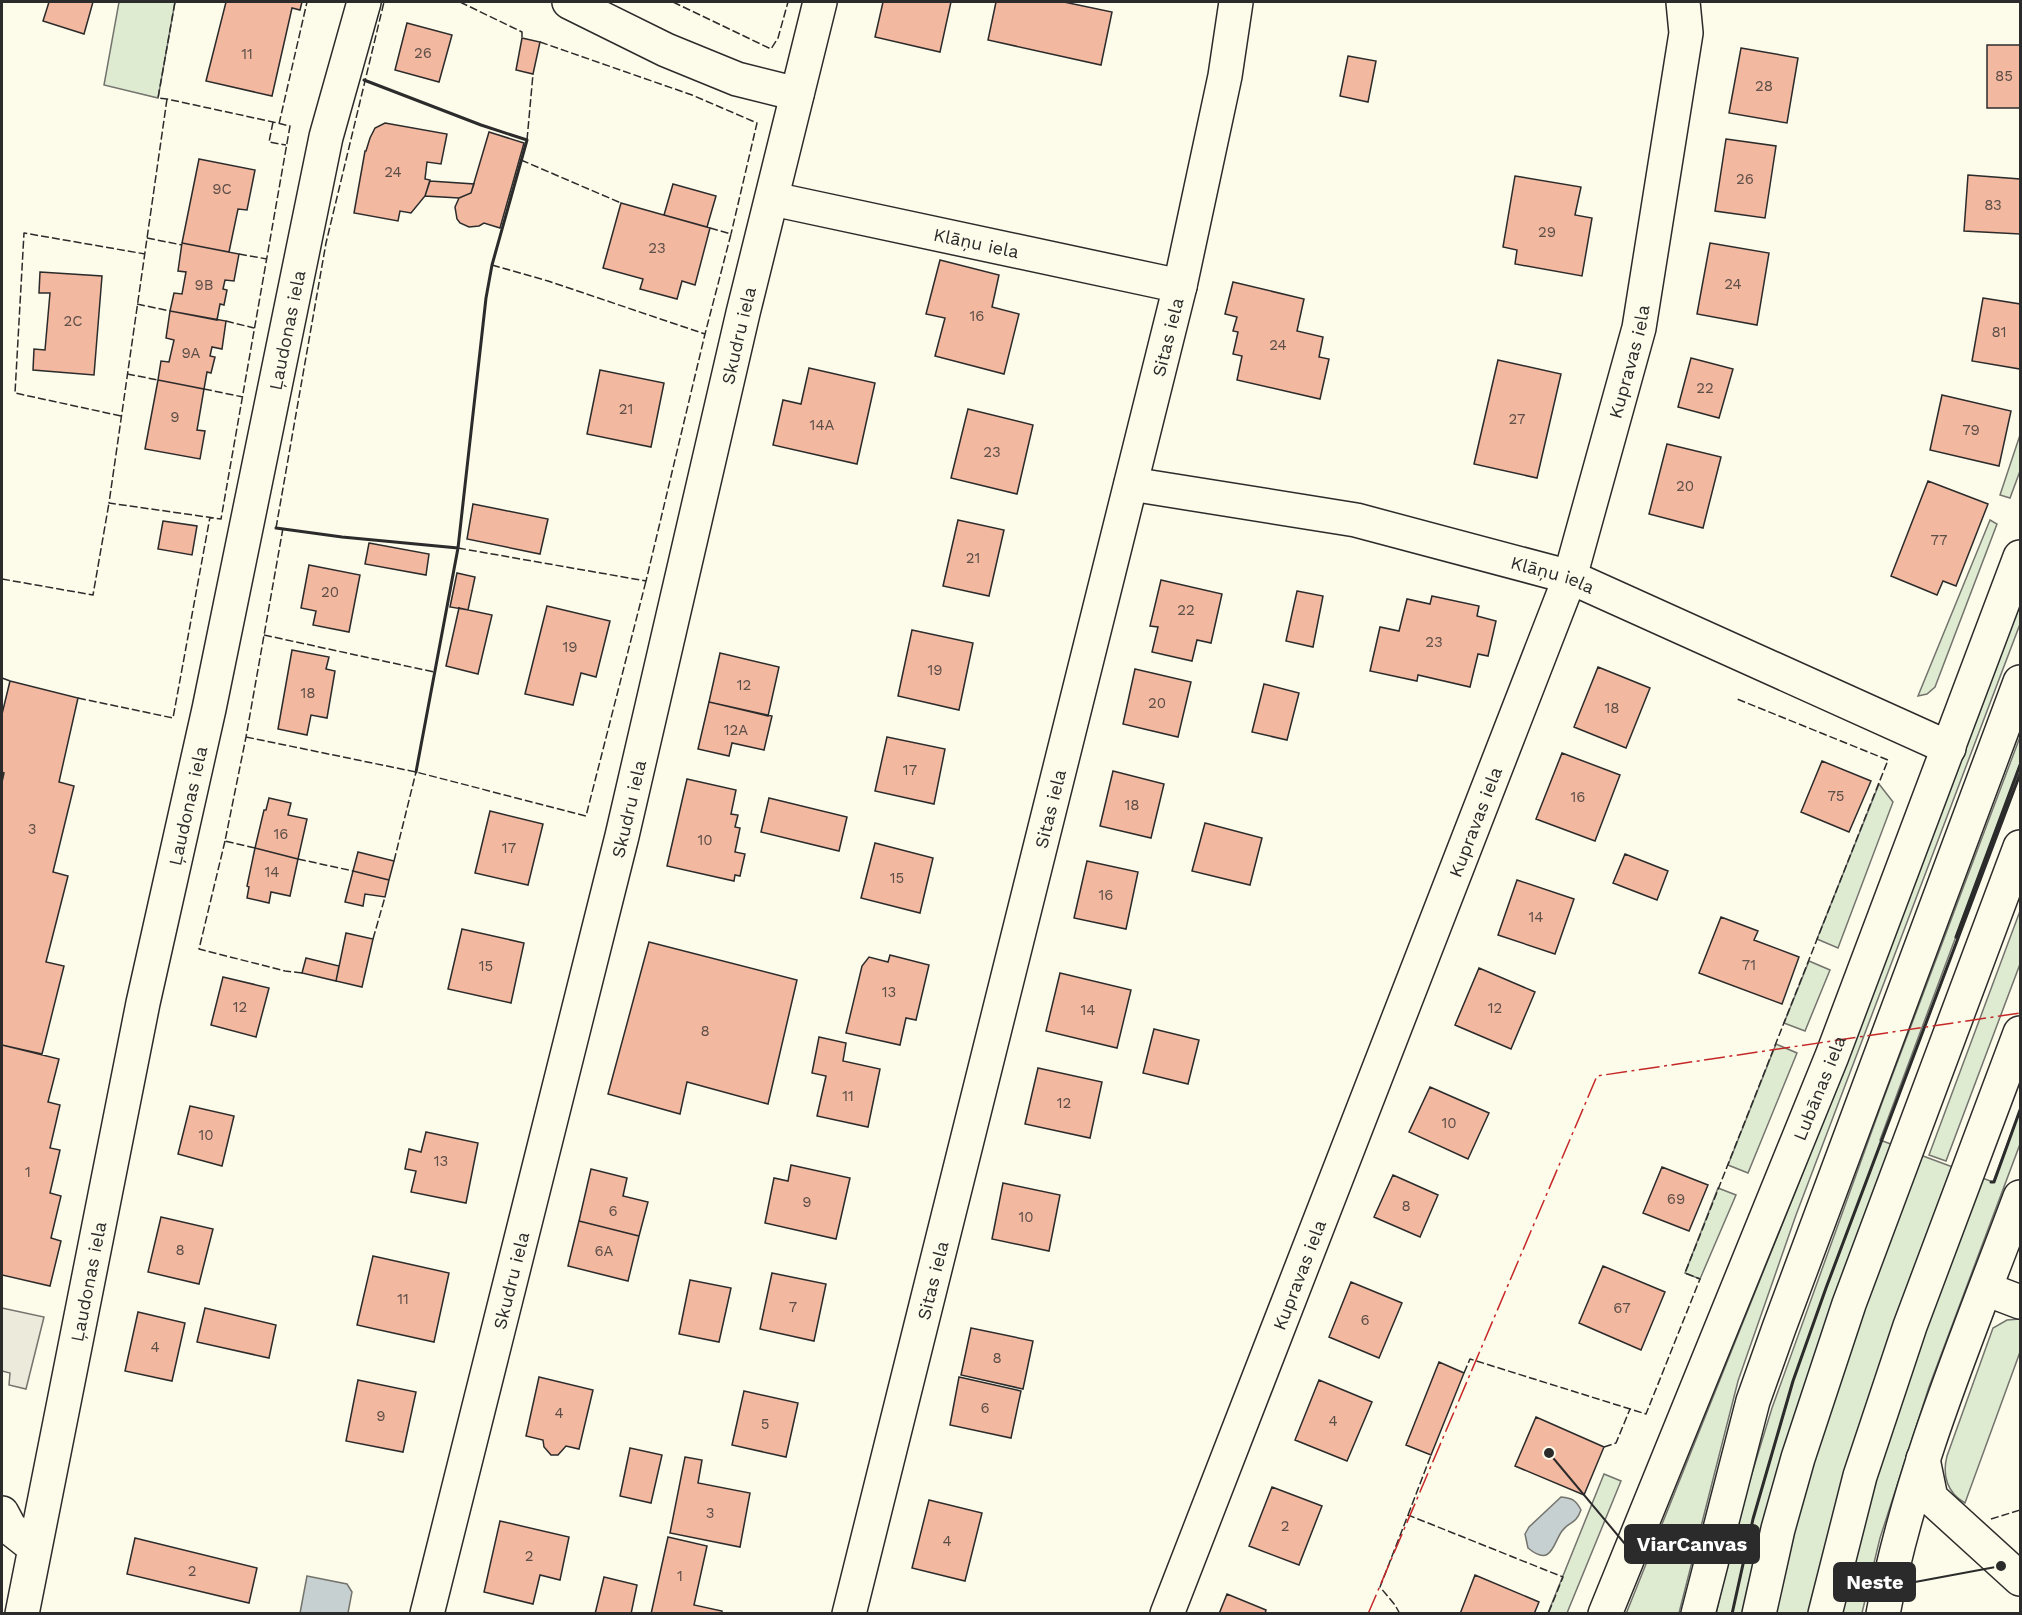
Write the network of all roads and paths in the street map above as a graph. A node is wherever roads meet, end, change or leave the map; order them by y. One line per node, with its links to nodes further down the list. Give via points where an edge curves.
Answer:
1 (364, 2): 21 (main road, Ļaudonas iela, via 326,137 209,709 143,1003)
2 (568, 2): 6 (main road, via 686,59 737,79)
3 (820, 2): 6 (main road, Skudru iela)
4 (1236, 2): 8 (main road, Sitas iela, via 1225,76)
5 (1683, 2): 11 (main road, Kupravas iela, via 1686,33 1639,328)
6 (797, 94): 7 (main road, Skudru iela)
7 (773, 199): 8 (main road, Klāņu iela); 24 (main road, Skudru iela, via 622,836)
8 (1180, 286): 9 (main road, Sitas iela)
9 (1131, 484): 11 (main road, Klāņu iela, via 1356,520); 25 (main road, Sitas iela)
10 (2020, 557): 13 (main road, Lubānas iela)
11 (1570, 577): 13 (main road, Klāņu iela); 26 (main road, Kupravas iela)
12 (2020, 682): 28 (main road, via 1753,1401)
13 (1949, 748): 27 (main road, Lubānas iela, via 1840,1037)
14 (2020, 847): 29 (main road, via 1849,1304 1798,1458)
15 (2020, 1033): 30 (main road, via 1910,1326 1864,1465)
16 (2020, 1197): 17 (main road)
17 (1986, 1289): 18 (main road); 19 (main road)
18 (2020, 1302)
19 (1923, 1459): 22 (main road, via 1931,1498); 31 (main road, via 1888,1582)
20 (2, 1513): 21 (main road, via 10,1528)
21 (34, 1547): 23 (main road, Ļaudonas iela)
22 (2020, 1579)
23 (22, 1614)
24 (427, 1614)
25 (849, 1614)
26 (1167, 1614)
27 (1605, 1614)
28 (1698, 1614)
29 (1759, 1614)
30 (1825, 1614)
31 (1883, 1614)

